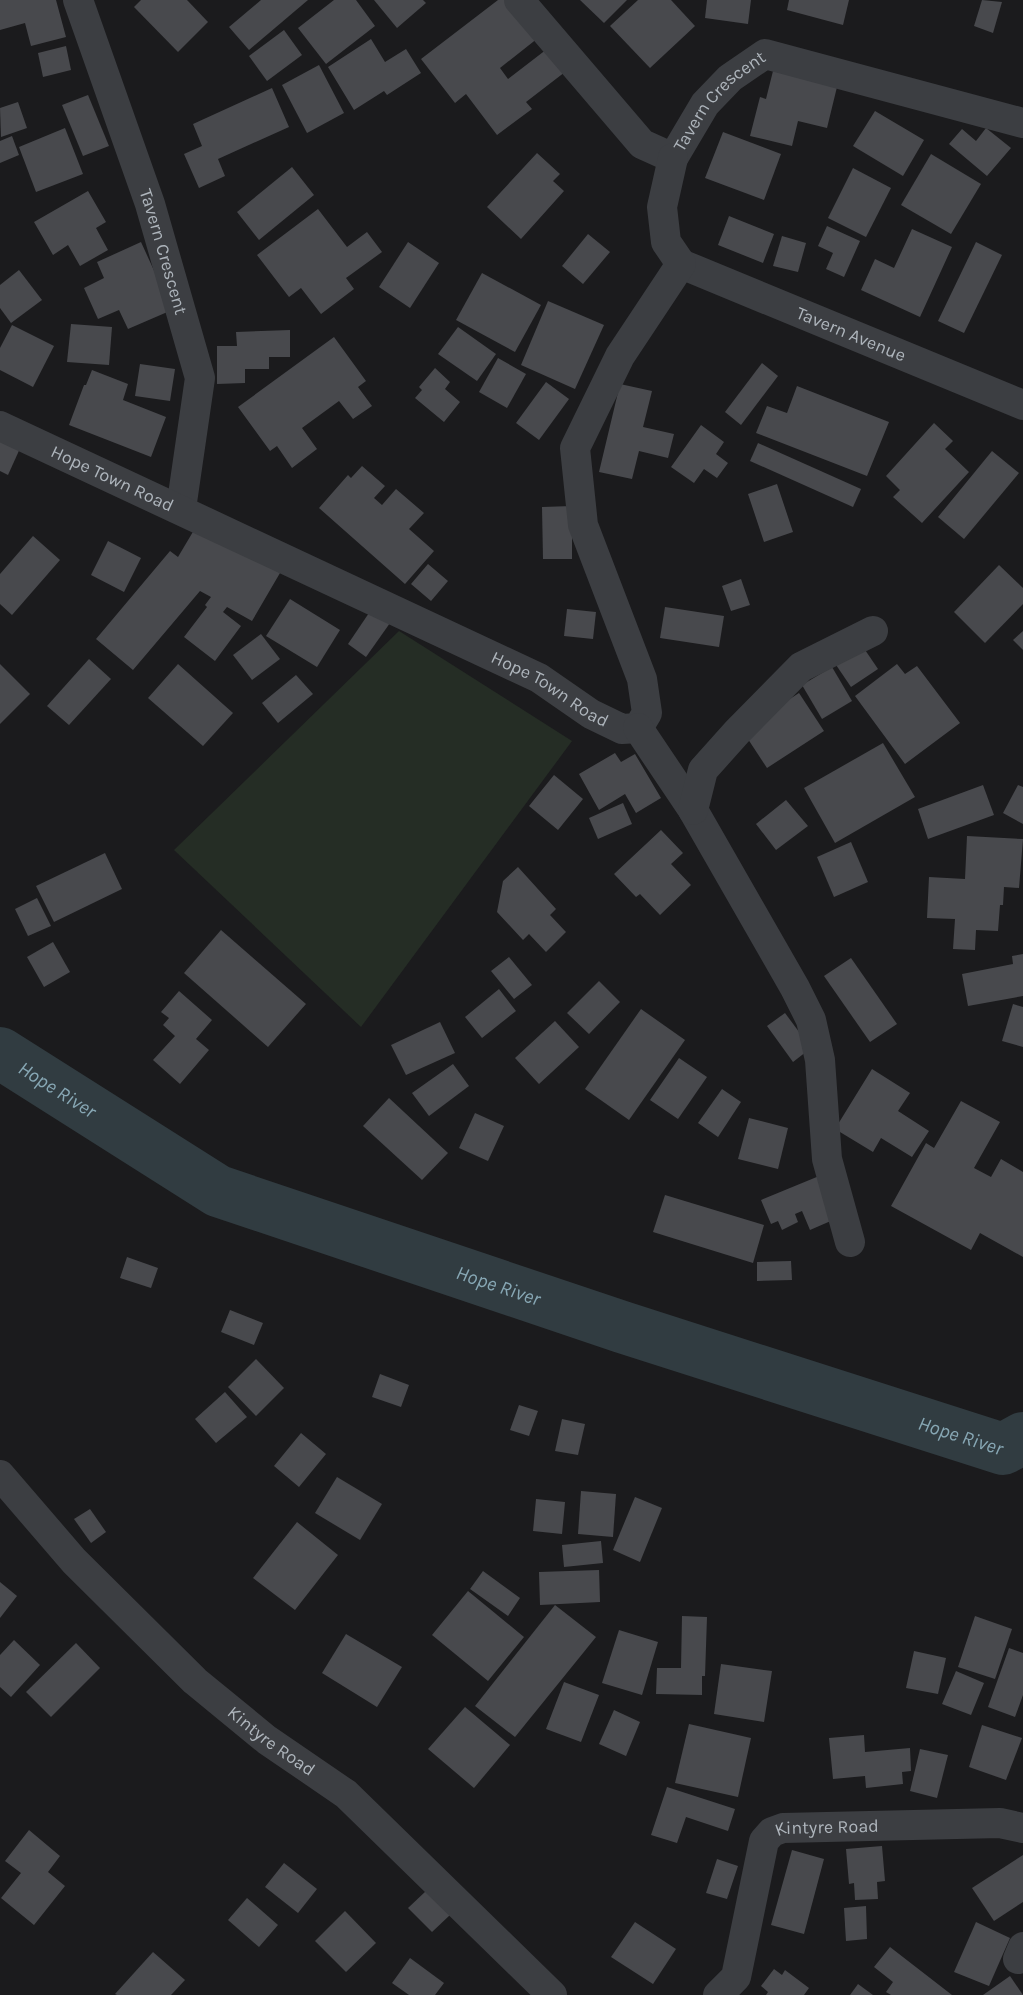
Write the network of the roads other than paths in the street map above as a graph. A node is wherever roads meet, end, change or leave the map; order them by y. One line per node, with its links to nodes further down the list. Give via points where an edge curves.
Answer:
1 (78, 0): 8 (street, Tavern Crescent, via 150,204 200,378)
2 (519, 0): 4 (street, Tavern Crescent, via 642,144)
3 (1023, 123): 4 (street, Tavern Crescent, via 765,54 730,78 705,104)
4 (673, 158): 5 (street, via 662,207 666,242)
5 (681, 264): 6 (street, Tavern Avenue); 10 (street, via 620,356 575,448 583,525 642,679 647,713)
6 (1023, 405)
7 (0, 426): 8 (street, Hope Town Road)
8 (181, 509): 10 (street, Hope Town Road, via 539,678 591,714 622,729)
9 (873, 631): 11 (street, via 801,667 703,770)
10 (638, 728): 11 (street)
11 (693, 810): 12 (street, via 811,1020 820,1060 827,1159)
12 (850, 1242)
13 (0, 1475): 15 (street, Kintyre Road, via 74,1561 195,1681 267,1740 346,1794)
14 (1023, 1828): 16 (street, Kintyre Road, via 999,1823 783,1828 772,1832 764,1841 736,1977)
15 (552, 1995)
16 (718, 1995)

